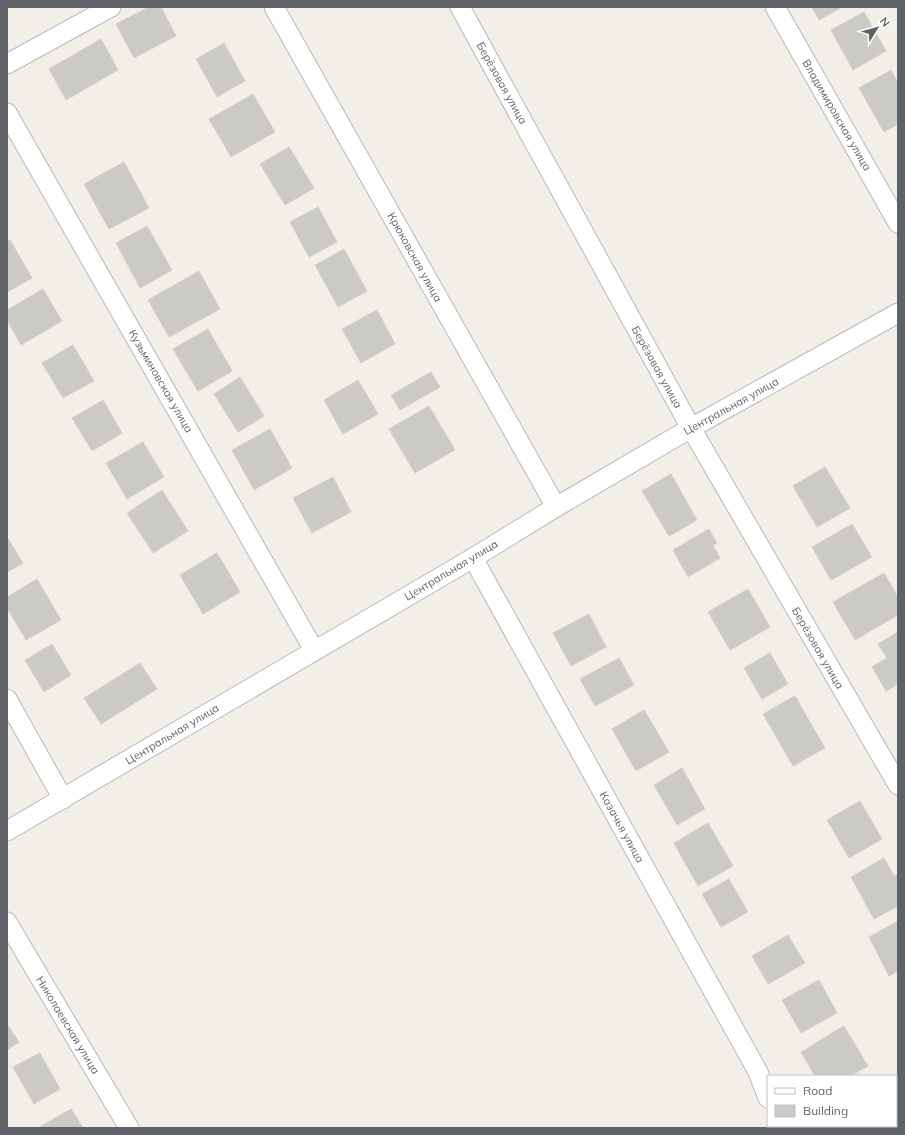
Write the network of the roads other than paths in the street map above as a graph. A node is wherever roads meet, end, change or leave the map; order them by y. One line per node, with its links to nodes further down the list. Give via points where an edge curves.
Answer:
1 (111, 7): 5 (street)
2 (274, 7): 10 (street, Крюковская улица)
3 (460, 7): 9 (street, Берёзовая улица)
4 (775, 7): 7 (street, Владимировская улица)
5 (7, 64)
6 (7, 113): 12 (street, Кузьминовская улица)
7 (898, 223)
8 (898, 313): 9 (street, Центральная улица)
9 (690, 428): 10 (street, Центральная улица); 14 (street, Берёзовая улица)
10 (556, 507): 11 (street, Центральная улица)
11 (473, 558): 12 (street, Центральная улица); 18 (street, Казачья улица, via 758,1072)
12 (314, 650): 15 (street, Центральная улица)
13 (7, 699): 15 (street)
14 (898, 785)
15 (63, 799): 16 (street, Центральная улица)
16 (7, 831)
17 (7, 922): 19 (street, Николаевская улица)
18 (767, 1095)
19 (129, 1128)

